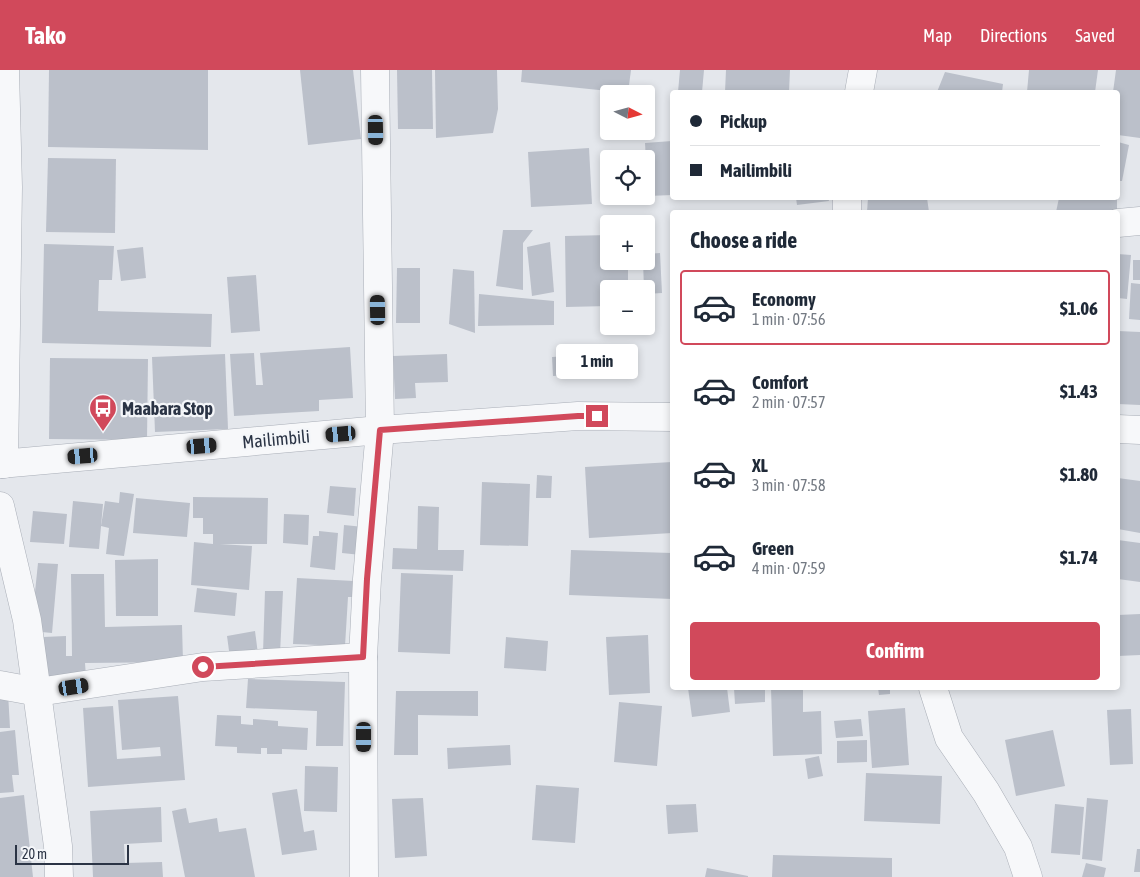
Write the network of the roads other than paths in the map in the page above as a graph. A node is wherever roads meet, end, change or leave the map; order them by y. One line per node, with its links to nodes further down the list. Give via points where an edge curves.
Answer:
1 (5, 70): 11 (street, via 8,186)
2 (375, 70): 9 (street)
3 (863, 70): 4 (street)
4 (859, 90)
5 (1140, 221): 6 (street)
6 (1120, 223)
7 (670, 417): 9 (street, Mailimbili, via 578,416)
8 (1120, 429): 10 (street)
9 (380, 430): 11 (street, Mailimbili); 13 (street)
10 (1140, 430)
11 (2, 464)
12 (0, 506): 16 (street, via 27,620)
13 (363, 657): 16 (street, via 203,667); 18 (street)
14 (0, 685): 16 (street)
15 (934, 690): 19 (street, via 949,738 1018,847)
16 (38, 692): 17 (street, via 58,846)
17 (59, 877)
18 (364, 877)
19 (1028, 877)

